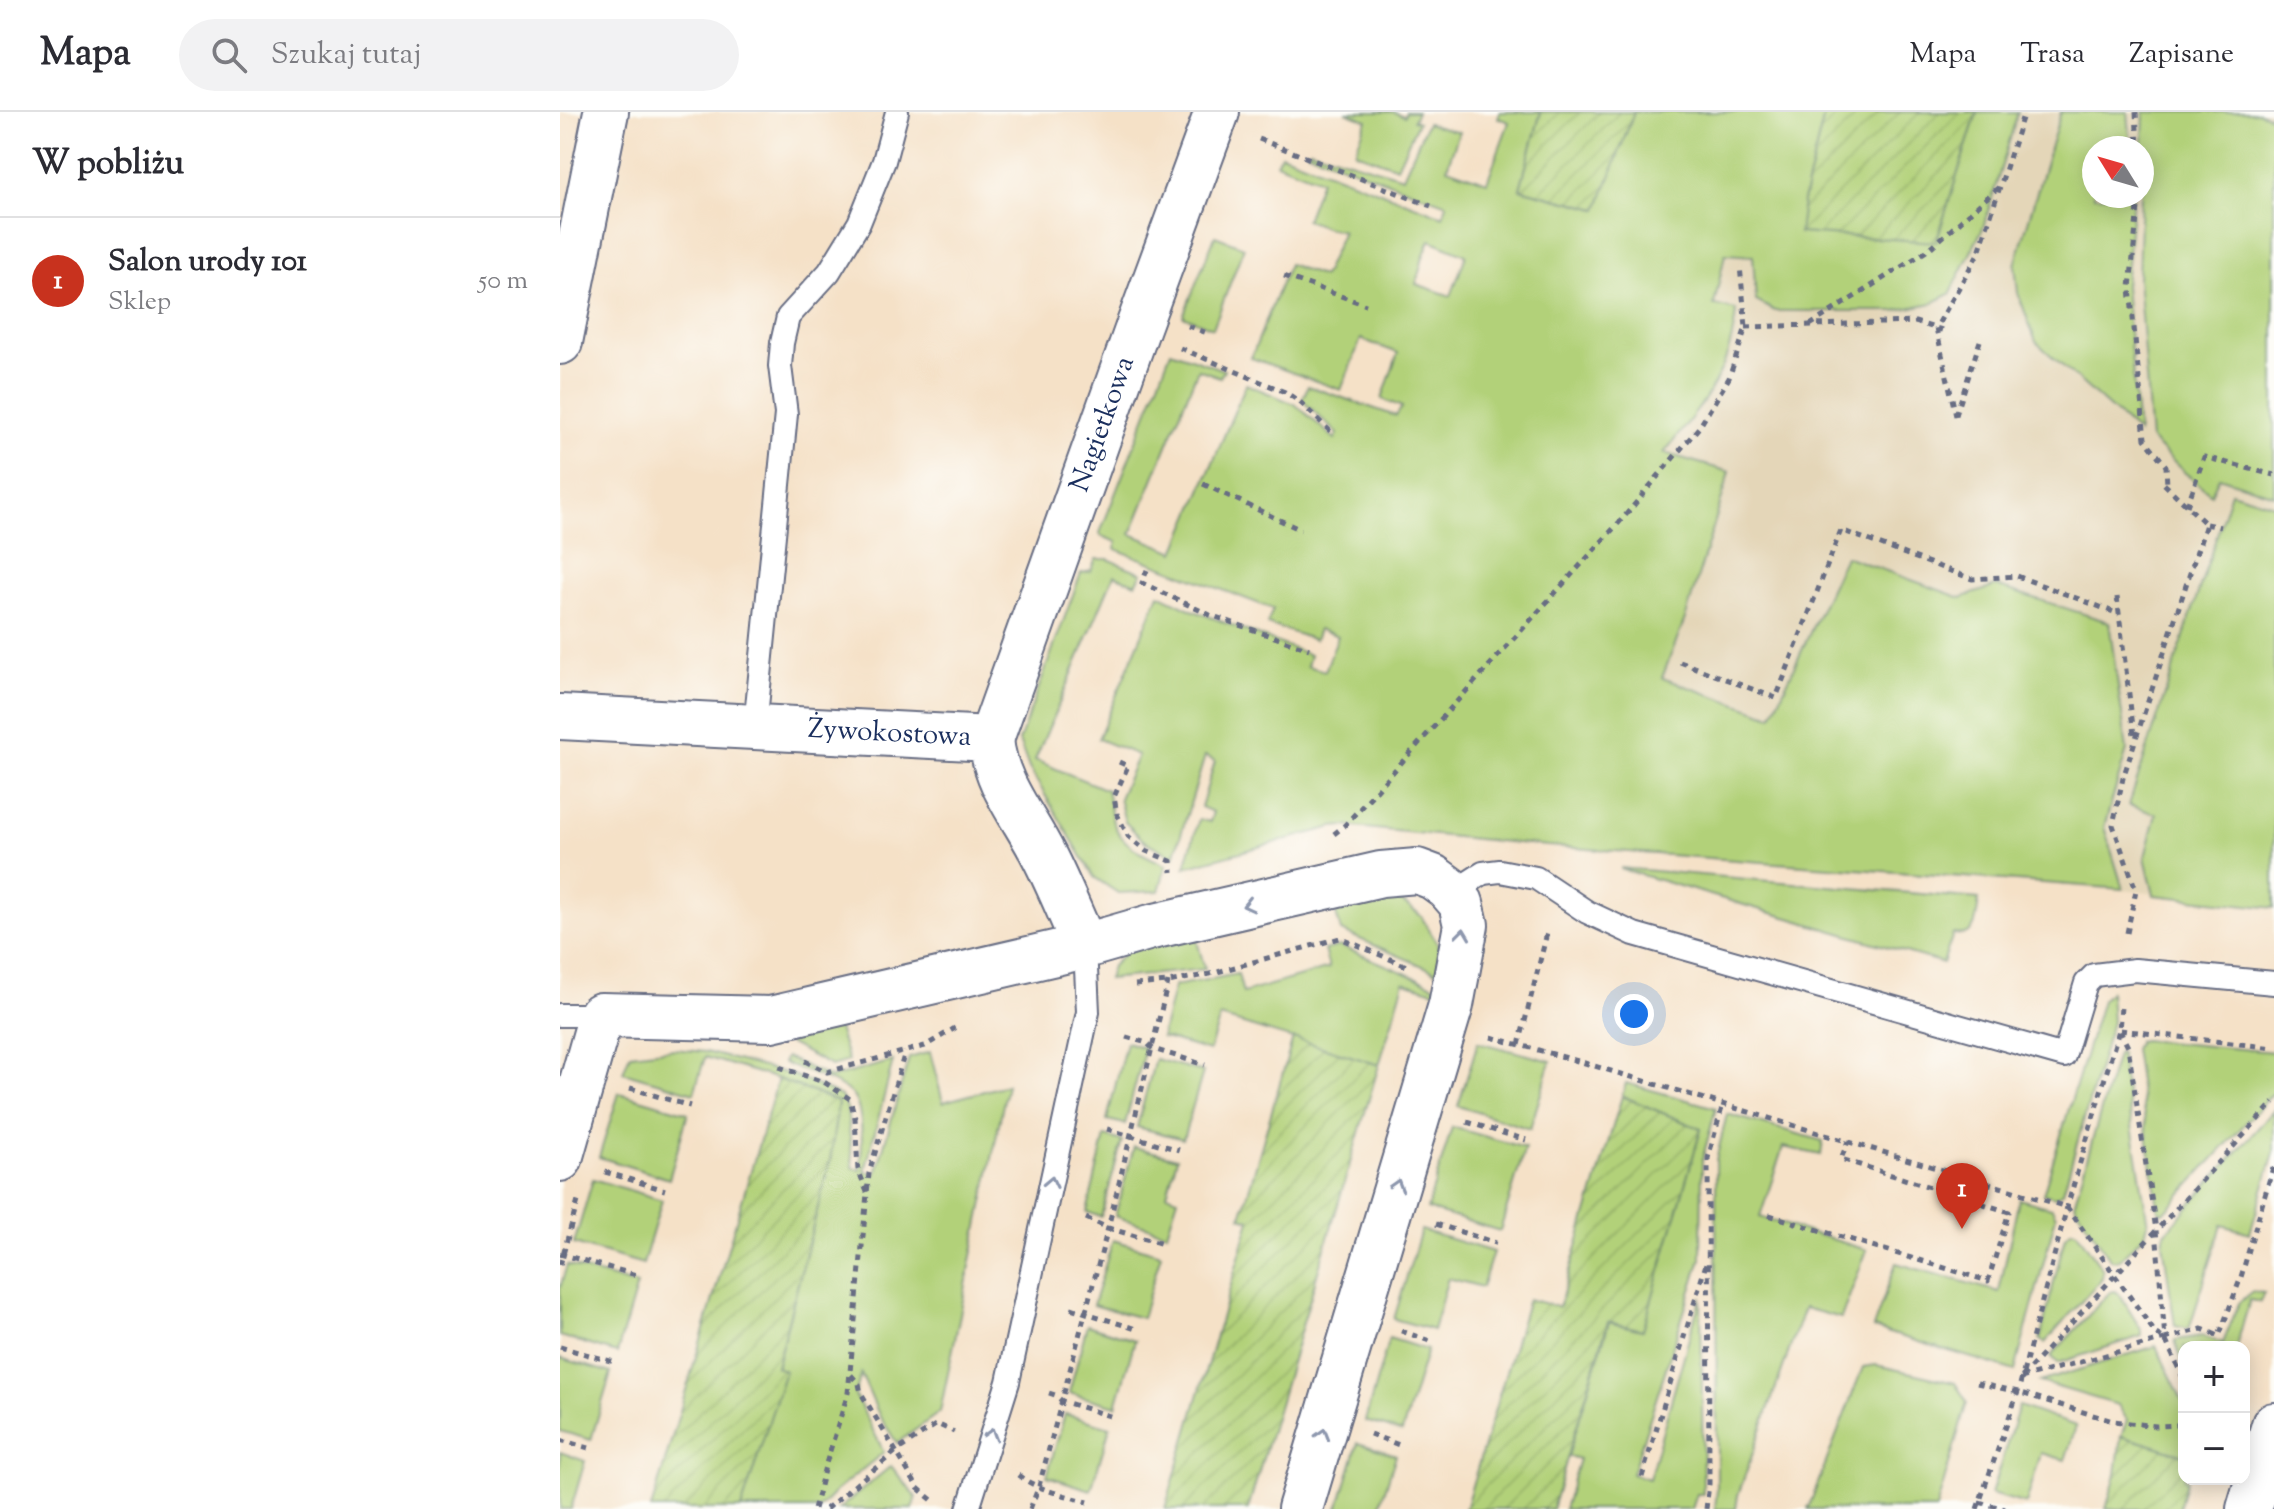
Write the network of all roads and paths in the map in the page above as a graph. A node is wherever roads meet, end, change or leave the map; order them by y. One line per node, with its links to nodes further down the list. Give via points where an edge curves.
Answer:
1 (606, 112): 13 (street)
2 (897, 112): 34 (lane, via 859,223 829,272 788,317 780,366 786,414)
3 (2024, 112): 7 (path)
4 (2136, 112): 6 (path)
5 (1233, 124): 8 (path); 35 (street, Nagietkowa, via 1138,327)
6 (2137, 136)
7 (2002, 184): 14 (path, via 1928,250); 16 (path, via 1979,252)
8 (1431, 206)
9 (2138, 208): 23 (path, via 2130,288 2145,439 2166,466)
10 (1740, 266): 15 (path)
11 (1284, 276): 12 (path)
12 (1366, 305)
13 (562, 322)
14 (1810, 325): 15 (path); 16 (path, via 1915,322)
15 (1746, 327): 38 (path, via 1729,378 1700,426 1624,517)
16 (1939, 329): 17 (path, via 1956,416)
17 (1980, 341)
18 (1173, 345): 19 (path, via 1285,392)
19 (1333, 434)
20 (2274, 475): 24 (path, via 2204,457)
21 (2160, 480): 23 (path)
22 (1203, 484): 27 (path)
23 (2167, 487): 24 (path)
24 (2187, 506): 25 (path)
25 (2206, 524): 26 (path); 36 (path)
26 (2220, 527)
27 (1301, 530)
28 (1147, 570): 31 (path, via 1142,583 1210,615)
29 (2117, 597): 30 (path)
30 (2119, 614): 32 (path, via 2017,576 1972,579 1841,530 1776,698); 36 (path)
31 (1309, 649)
32 (1680, 662)
33 (560, 717): 34 (street, Żywokostowa)
34 (755, 727): 35 (street, Żywokostowa)
35 (991, 739): 42 (street, Żywokostowa, via 998,775)
36 (2135, 740): 43 (path, via 2113,825 2136,890)
37 (1119, 762): 39 (path, via 1128,766 1114,797 1117,814 1137,844 1171,861)
38 (1333, 835)
39 (1173, 881)
40 (1557, 892): 41 (lane, via 1536,878 1500,871 1483,873); 43 (lane, via 1634,934 2064,1056 2086,983 2094,975); 53 (path)
41 (1452, 893): 42 (street, one-way to 42, via 1417,871 1381,874); 45 (street, one-way to 41, via 1466,925 1461,903)
42 (1085, 946): 47 (lane); 48 (street, via 771,1019)
43 (2123, 972): 46 (lane); 50 (path)
44 (1168, 982): 45 (path, via 1340,938); 47 (path); 55 (path)
45 (1455, 983): 62 (street)
46 (2274, 983)
47 (1086, 989): 105 (lane, one-way to 47, via 1008,1382 1085,1028)
48 (580, 1015): 70 (street)
49 (965, 1022): 56 (path)
50 (2119, 1030): 54 (path); 74 (path); 79 (path, via 2128,1047)
51 (1483, 1035): 53 (path)
52 (1126, 1037): 55 (path)
53 (1519, 1045): 63 (path)
54 (2274, 1048)
55 (1153, 1049): 58 (path); 66 (path)
56 (905, 1052): 57 (path, via 827,1072); 73 (path, via 869,1173)
57 (803, 1060)
58 (1205, 1065)
59 (779, 1067): 73 (path, via 824,1082 850,1099 858,1169)
60 (626, 1087): 64 (path)
61 (2274, 1102): 79 (path)
62 (1421, 1104): 67 (path); 75 (street, one-way to 62)
63 (1723, 1104): 68 (path); 83 (path, via 1708,1158)
64 (690, 1106)
65 (1107, 1129): 66 (path)
66 (1130, 1135): 69 (path); 78 (path)
67 (1526, 1140)
68 (1848, 1141): 74 (path); 76 (path, via 1841,1159 2009,1212 1988,1281)
69 (1179, 1150)
70 (569, 1161): 72 (path); 82 (path)
71 (2274, 1164): 90 (path, via 2219,1336 2202,1329)
72 (665, 1190)
73 (868, 1193): 94 (path)
74 (2067, 1207): 85 (path); 95 (path)
75 (1389, 1212): 80 (path); 116 (street, one-way to 75)
76 (1769, 1215)
77 (1086, 1218): 78 (path)
78 (1108, 1228): 81 (path); 88 (path)
79 (2156, 1230): 85 (path); 90 (path)
80 (1496, 1243)
81 (1163, 1244)
82 (562, 1255): 84 (path); 86 (path)
83 (1708, 1256): 107 (path); 117 (path)
84 (560, 1265)
85 (2115, 1275): 90 (path, via 2156,1334); 95 (path)
86 (640, 1276)
87 (1071, 1308): 88 (path)
88 (1085, 1313): 89 (path); 99 (path)
89 (1139, 1330)
90 (2165, 1339): 93 (path); 95 (path)
91 (560, 1347): 92 (path)
92 (614, 1362)
93 (2178, 1367)
94 (851, 1374): 106 (path); 112 (path)
95 (2021, 1378): 97 (path)
96 (1977, 1383): 97 (path)
97 (2018, 1392): 101 (path, via 2113,1421); 111 (path)
98 (1049, 1393): 99 (path)
99 (1062, 1401): 100 (path); 108 (path)
100 (1113, 1417)
101 (2178, 1425)
102 (2274, 1425): 119 (street)
103 (560, 1440): 104 (path)
104 (589, 1448)
105 (987, 1448): 106 (path, via 937,1424); 108 (path); 114 (lane)
106 (895, 1452): 109 (path, via 918,1488); 113 (path)
107 (1642, 1477)
108 (1039, 1486): 110 (path); 115 (path)
109 (935, 1502)
110 (1088, 1502)
111 (1978, 1506): 118 (path)
112 (814, 1509)
113 (826, 1509)
114 (968, 1509)
115 (1030, 1509)
116 (1300, 1509)
117 (1706, 1509)
118 (2005, 1509)
119 (2249, 1509)

